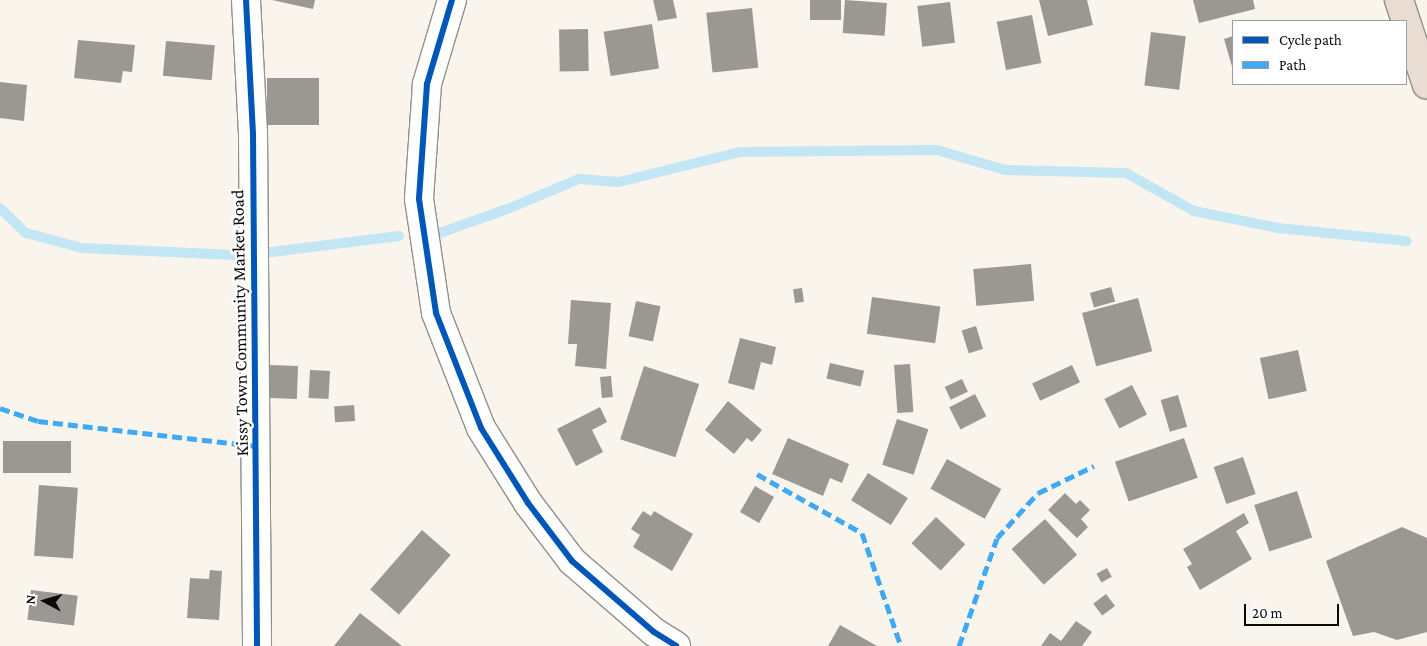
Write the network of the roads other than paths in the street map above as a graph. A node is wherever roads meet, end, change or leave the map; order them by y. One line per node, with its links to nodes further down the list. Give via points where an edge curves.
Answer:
1 (246, 0): 7 (street, Kissy Town Community Market Road, via 253,133)
2 (452, 0): 8 (street, via 427,84 419,199 436,313 481,428 528,503 572,561 654,632)
3 (1399, 0): 4 (highway)
4 (1406, 20)
5 (1407, 24): 6 (highway)
6 (1427, 85)
7 (257, 646)
8 (676, 646)

